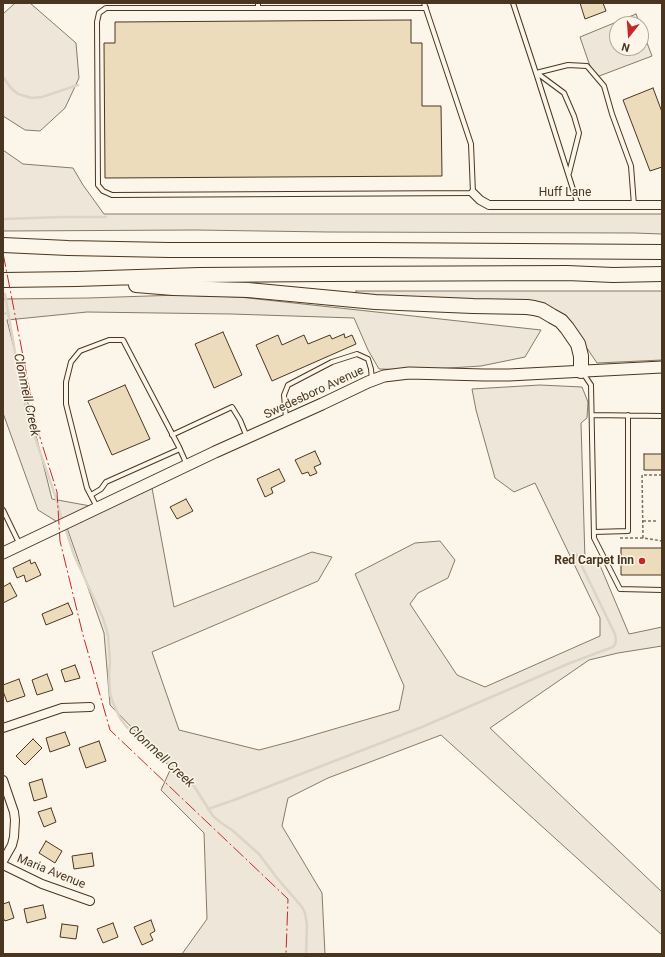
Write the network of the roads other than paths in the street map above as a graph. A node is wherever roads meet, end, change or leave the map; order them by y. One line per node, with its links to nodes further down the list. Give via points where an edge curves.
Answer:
1 (258, 3): 4 (lane)
2 (513, 3): 5 (lane)
3 (425, 5): 4 (lane); 7 (lane, via 470,144)
4 (258, 8): 7 (lane, via 106,8 99,13 98,185 103,191 112,195)
5 (536, 73): 6 (lane); 6 (lane, via 564,93 574,116 579,133); 8 (lane, via 568,65 586,66 604,86 630,166)
6 (568, 174): 10 (lane)
7 (473, 193): 10 (street, Huff Lane, via 489,204)
8 (634, 205): 9 (street, Huff Lane); 10 (street, Huff Lane)
9 (662, 205)
10 (578, 206)
11 (3, 245): 13 (highway, via 99,249)
12 (662, 249): 13 (highway)
13 (607, 252): 14 (highway)
14 (662, 252)
15 (662, 274): 16 (highway, via 199,275)
16 (76, 279): 17 (highway); 19 (highway, via 173,288 248,290 375,302 534,308 561,321 568,328 578,344)
17 (3, 280)
18 (662, 367): 19 (street, Swedesboro Avenue)
19 (581, 371): 20 (street, Swedesboro Avenue, via 484,375 409,373); 21 (lane, via 591,385)
20 (372, 380): 24 (street, Swedesboro Avenue); 24 (lane, via 368,359 358,354 332,362 288,385 284,395)
21 (592, 415): 22 (lane); 32 (lane)
22 (628, 415): 23 (lane); 32 (lane, via 628,531)
23 (662, 416)
24 (287, 420): 26 (street, Swedesboro Avenue)
25 (172, 435): 26 (lane, via 232,407); 27 (lane); 29 (lane, via 123,340 108,340 80,351 71,362 66,382 66,404 87,488)
26 (247, 437): 28 (street, Swedesboro Avenue)
27 (180, 449): 28 (lane); 29 (lane, via 106,482 101,490)
28 (187, 465): 30 (street, Swedesboro Avenue)
29 (91, 495): 30 (lane)
30 (98, 508): 33 (street, Swedesboro Avenue)
31 (3, 510): 33 (lane)
32 (594, 532): 35 (lane, via 594,538 620,589)
33 (20, 545): 34 (street, Swedesboro Avenue)
34 (3, 553)
35 (662, 590)
36 (90, 707): 37 (street, via 62,708)
37 (3, 728)
38 (3, 780): 39 (street, via 14,812 15,824 12,845)
39 (3, 861)
40 (3, 865): 41 (street, Maria Avenue, via 42,884)
41 (90, 901)

